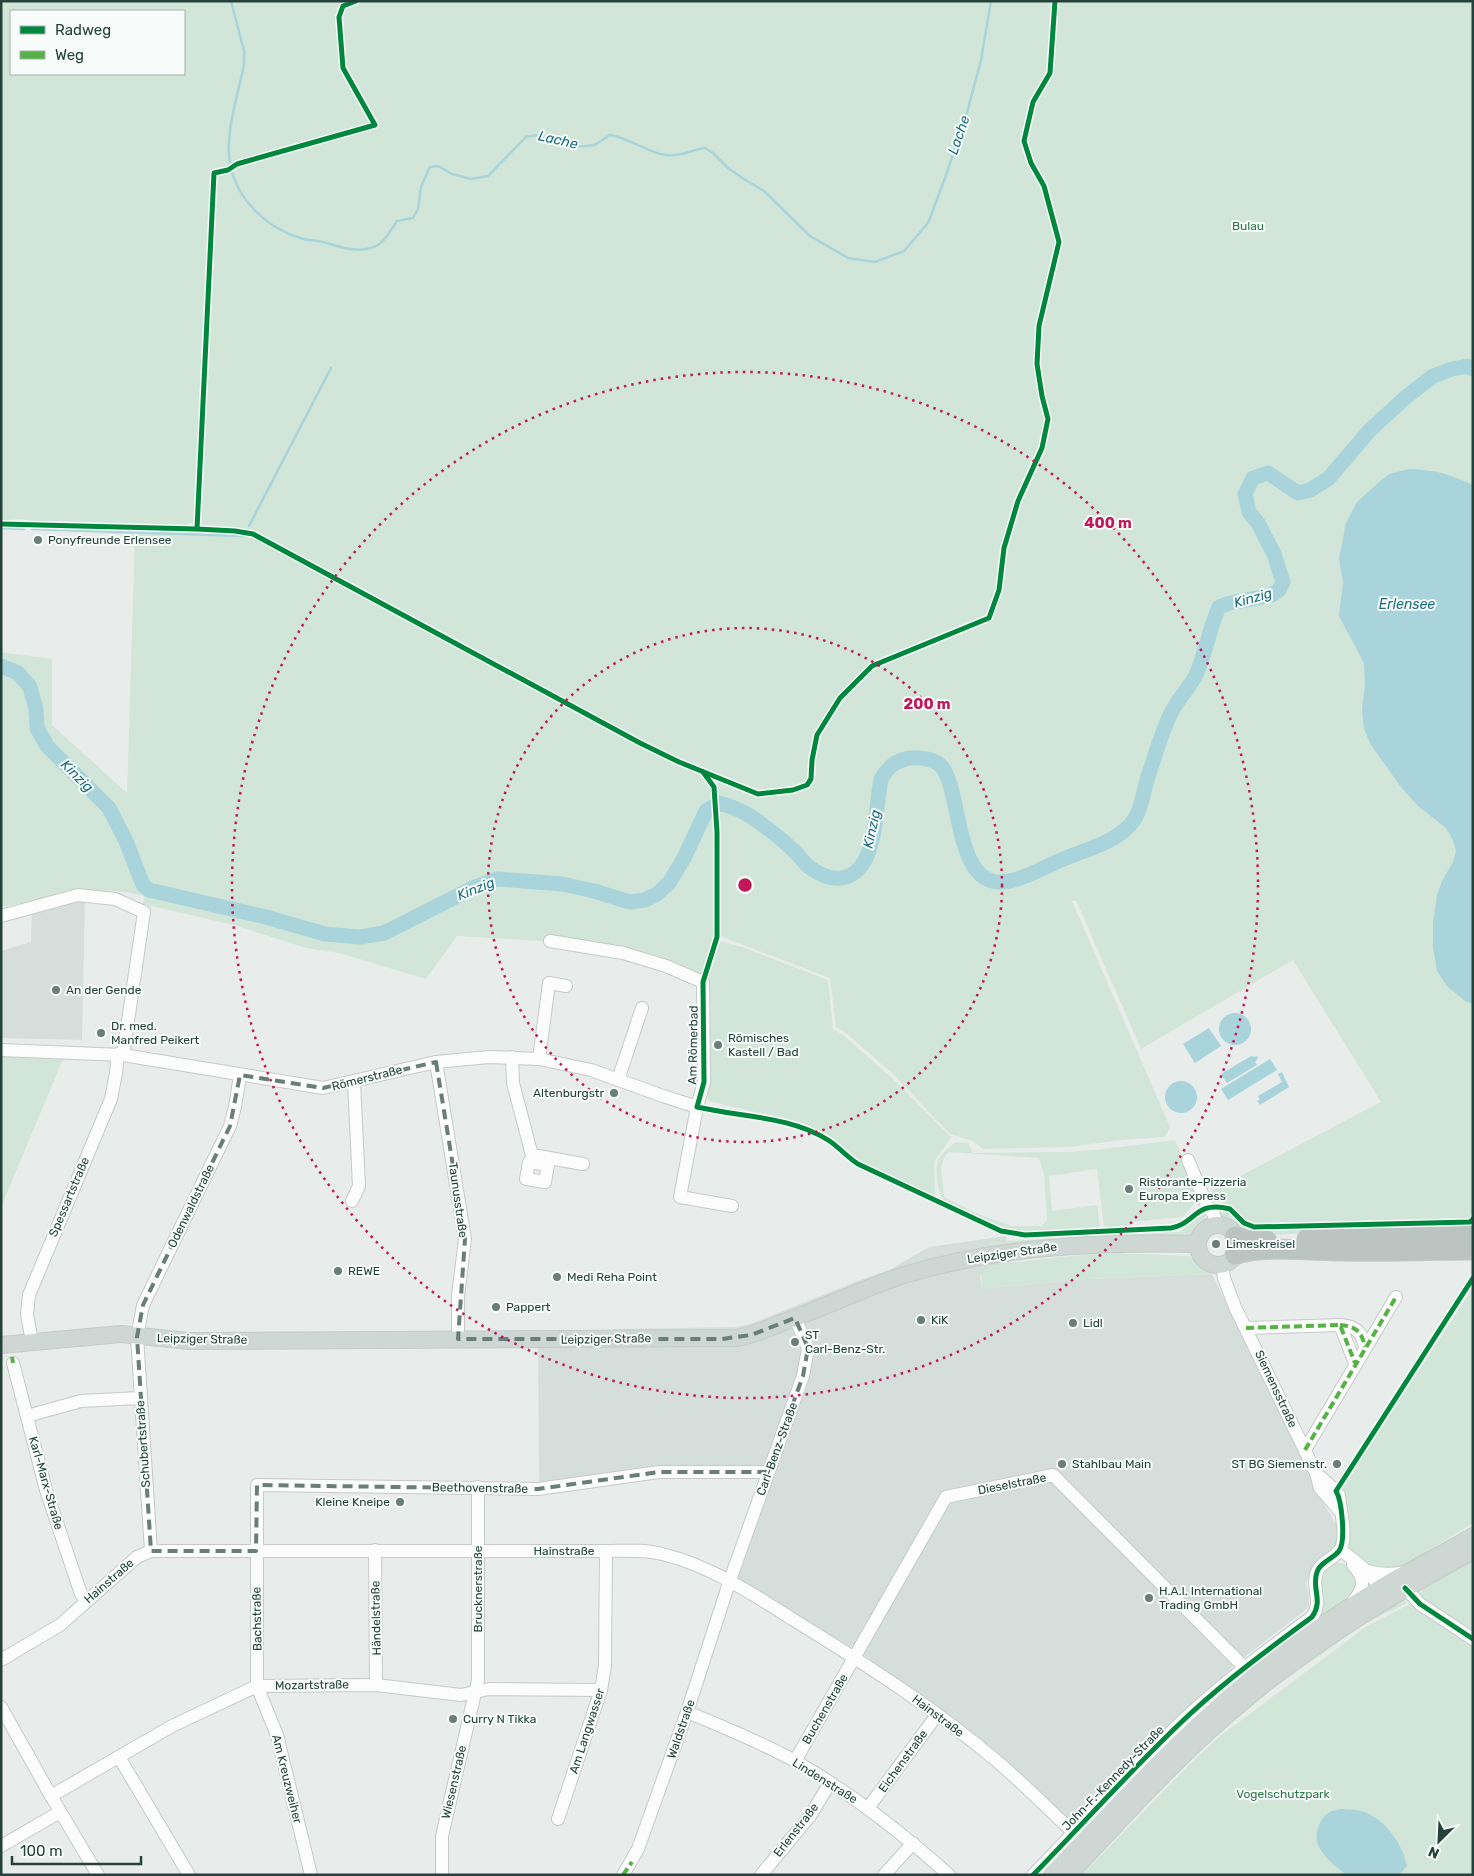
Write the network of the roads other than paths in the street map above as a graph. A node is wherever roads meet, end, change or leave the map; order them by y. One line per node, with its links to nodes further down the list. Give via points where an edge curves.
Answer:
1 (1, 916): 6 (street, via 78,895 115,899 144,912)
2 (550, 942): 13 (street, Am Römerbad, via 623,953 703,982 704,1082)
3 (566, 986): 8 (street, via 549,983)
4 (642, 1008): 11 (street)
5 (1, 1050): 6 (street, Römerstraße)
6 (121, 1054): 10 (street, Römerstraße); 29 (street, Spessartstraße, via 111,1099 29,1295)
7 (512, 1057): 8 (street, Römerstraße); 9 (street, Römerstraße); 15 (street, via 513,1083 533,1159)
8 (539, 1059): 11 (street, Römerstraße, via 591,1070)
9 (436, 1062): 12 (street, Römerstraße); 28 (street, Taunusstraße, via 465,1239 458,1296)
10 (240, 1074): 12 (street, Römerstraße, via 316,1088); 27 (street, Odenwaldstraße, via 230,1126 144,1305)
11 (618, 1080): 13 (street, Römerstraße)
12 (354, 1082): 16 (street, via 358,1186)
13 (697, 1107): 17 (street, via 680,1197)
14 (1188, 1160): 18 (street, via 1213,1213)
15 (583, 1164)
16 (352, 1201)
17 (732, 1206)
18 (1214, 1226): 19 (main road, via 1228,1228); 20 (main road, via 1202,1234)
19 (1235, 1236): 21 (highway, via 1262,1241 1387,1236); 22 (main road, via 1237,1246)
20 (1198, 1244): 22 (main road, via 1199,1253 1211,1264); 24 (main road, Leipziger Straße, via 1079,1244 965,1260 885,1282)
21 (1471, 1246): 22 (highway, via 1344,1252 1247,1250)
22 (1228, 1260): 26 (street, Siemensstraße, via 1230,1296)
23 (1396, 1297): 31 (street, Siemensstraße)
24 (795, 1318): 28 (main road, Leipziger Straße, via 750,1335 722,1339); 37 (street, Carl-Benz-Straße, via 808,1348 803,1376)
25 (1340, 1325): 26 (street); 31 (street, via 1358,1330); 32 (street)
26 (1246, 1328): 36 (street, Siemensstraße)
27 (137, 1337): 28 (main road, Leipziger Straße, via 188,1341); 29 (main road, Leipziger Straße, via 121,1334); 34 (street, Schubertstraße)
28 (458, 1339)
29 (32, 1342): 30 (main road, Leipziger Straße)
30 (1, 1345)
31 (1366, 1347): 32 (street, Siemensstraße)
32 (1355, 1363): 36 (street, Siemensstraße)
33 (13, 1364): 35 (street, Karl-Marx-Straße)
34 (140, 1398): 35 (street, via 81,1401); 42 (street, Schubertstraße)
35 (27, 1416): 52 (street, Karl-Marx-Straße, via 46,1490)
36 (1304, 1450): 41 (street, Siemensstraße, via 1320,1488 1341,1512 1343,1535)
37 (768, 1472): 38 (street, Beethovenstraße, via 659,1472 538,1489); 49 (street, Carl-Benz-Straße)
38 (478, 1488): 43 (street, Beethovenstraße, via 257,1485); 46 (street, Brucknerstraße)
39 (1473, 1536): 47 (main road)
40 (375, 1550): 43 (street, Hainstraße); 46 (street, Hainstraße); 59 (street, Händelstraße)
41 (1340, 1550): 48 (street); 54 (street, via 1358,1570 1362,1584 1359,1595); 58 (street, John-F.-Kennedy-Straße, via 1316,1573 1318,1604 1312,1617)
42 (151, 1551): 43 (street, Hainstraße); 52 (street, Hainstraße, via 137,1557)
43 (256, 1551): 60 (street, Bachstraße)
44 (606, 1551): 46 (street, Hainstraße); 49 (street, Hainstraße, via 660,1553); 61 (street, Am Langwasser, via 605,1665)
45 (1473, 1551): 51 (main road)
46 (478, 1552): 62 (street, Brucknerstraße)
47 (1416, 1568): 48 (street, via 1383,1575); 50 (main road); 51 (street)
48 (1364, 1569): 50 (street)
49 (730, 1580): 56 (street, Hainstraße); 64 (street, Waldstraße)
50 (1381, 1588): 51 (street); 53 (street); 54 (main road)
51 (1405, 1588): 53 (main road); 55 (street, via 1420,1604)
52 (86, 1601): 57 (street, Hainstraße, via 53,1629)
53 (1378, 1606): 86 (main road, via 1315,1645 1246,1698 1187,1753)
54 (1345, 1610): 85 (main road, via 1236,1691 1174,1749)
55 (1473, 1639)
56 (854, 1657): 58 (street, Dieselstraße, via 946,1497 1053,1475); 65 (street, Hainstraße); 67 (street, Buchenstraße)
57 (1, 1660)
58 (1244, 1667): 73 (street, John-F.-Kennedy-Straße, via 1156,1747)
59 (376, 1685): 60 (street, Mozartstraße); 62 (street, Mozartstraße, via 461,1695)
60 (257, 1686): 66 (street, Mozartstraße, via 172,1726); 78 (street, Am Kreuzweiher, via 277,1735)
61 (601, 1690): 62 (street, Mozartstraße); 72 (street, Am Langwasser)
62 (476, 1691): 79 (street, Wiesenstraße, via 442,1836)
63 (1, 1708): 69 (street)
64 (687, 1712): 67 (street, Lindenstraße); 80 (street, Waldstraße, via 638,1849)
65 (937, 1714): 70 (street, Eichenstraße); 73 (street, Hainstraße, via 1000,1765)
66 (120, 1757): 69 (street, Mozartstraße); 77 (street)
67 (795, 1761): 68 (street, Lindenstraße)
68 (830, 1783): 70 (street, Lindenstraße); 81 (street, Erlenstraße, via 810,1816)
69 (50, 1796): 71 (street)
70 (868, 1808): 74 (street, Lindenstraße)
71 (60, 1812): 75 (street); 76 (street)
72 (558, 1819)
73 (1074, 1833): 84 (street, John-F.-Kennedy-Straße)
74 (913, 1843): 82 (street); 83 (street, Lindenstraße)
75 (1, 1846)
76 (98, 1875)
77 (189, 1875)
78 (311, 1875)
79 (442, 1875)
80 (623, 1875)
81 (761, 1875)
82 (884, 1875)
83 (948, 1875)
84 (1033, 1875)
85 (1051, 1875)
86 (1069, 1875)

